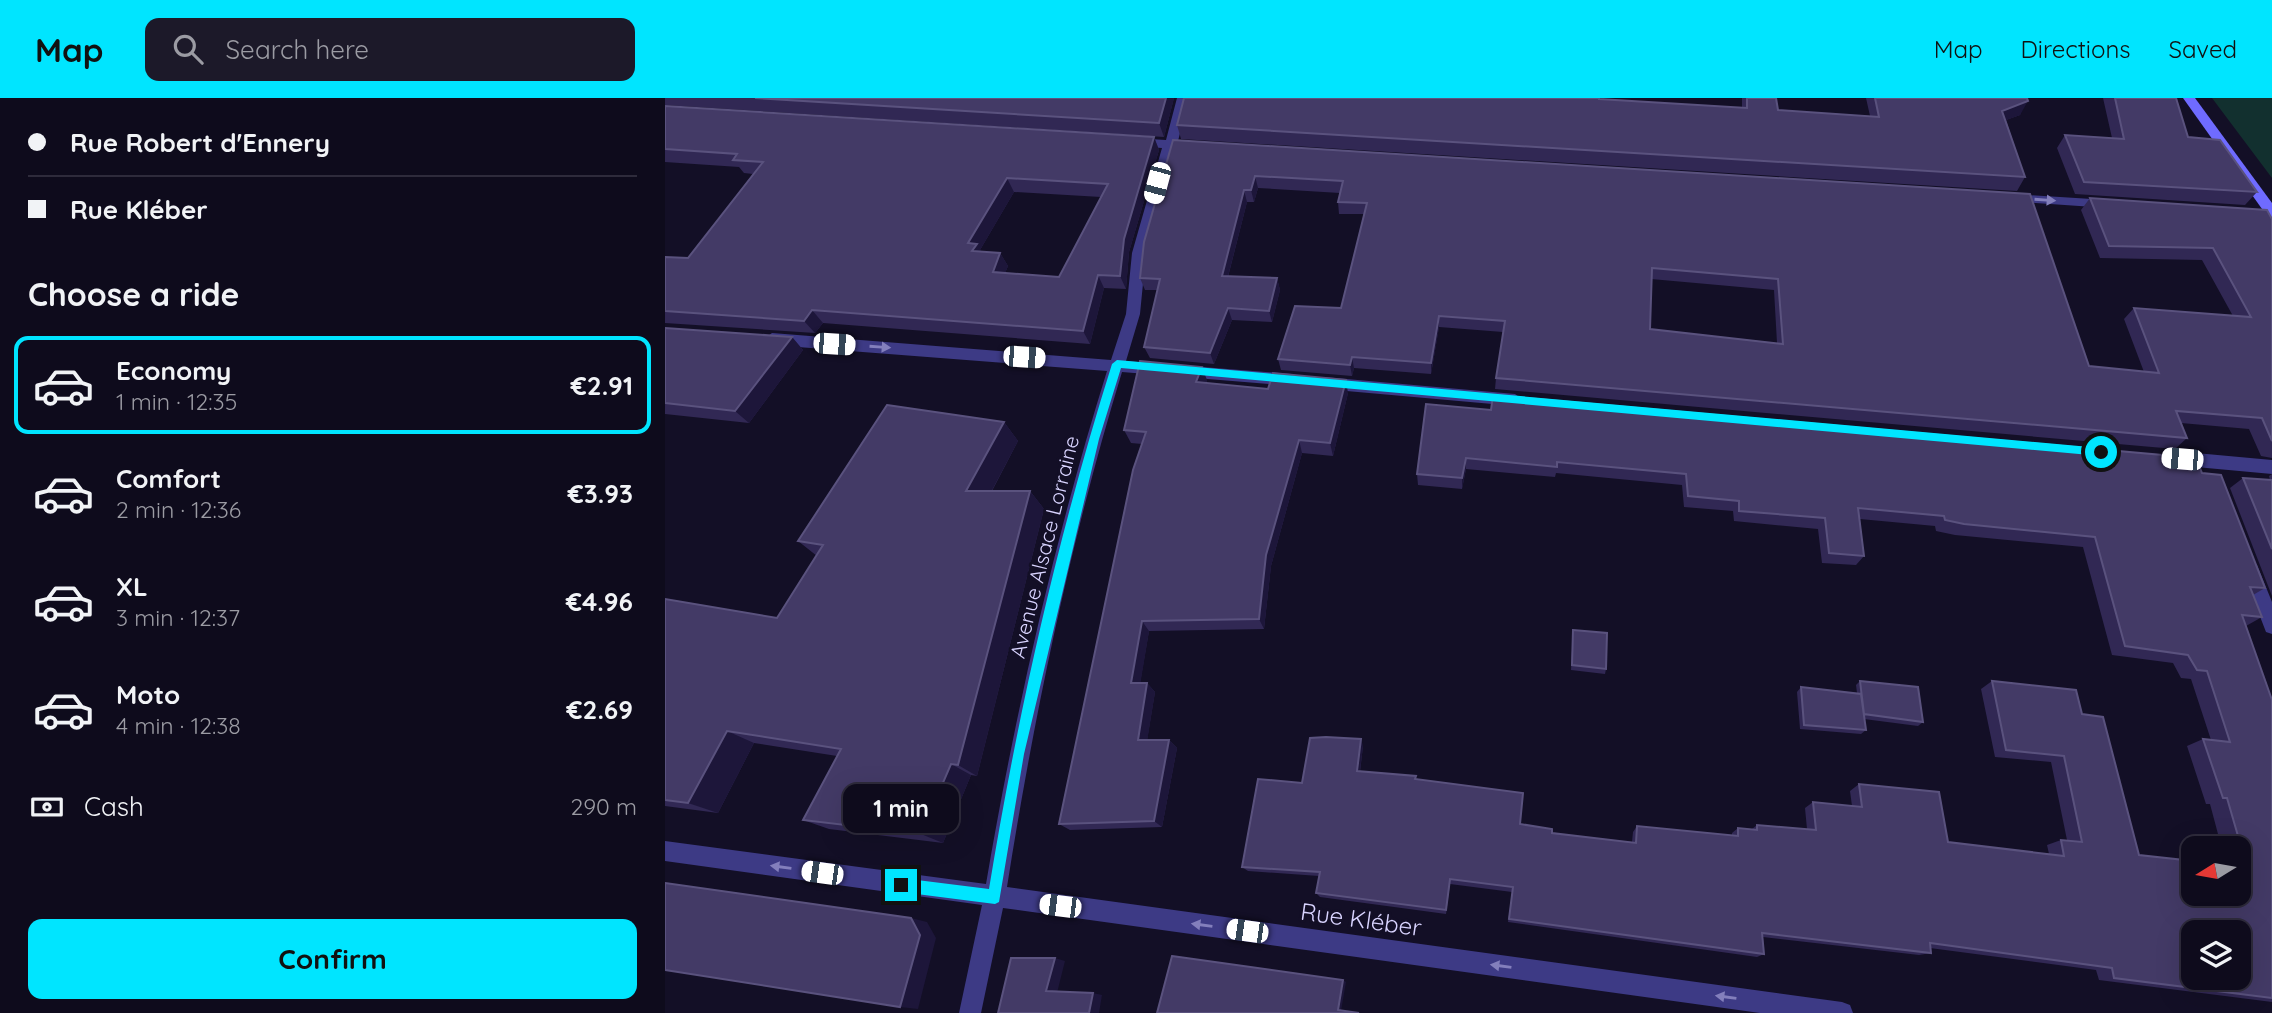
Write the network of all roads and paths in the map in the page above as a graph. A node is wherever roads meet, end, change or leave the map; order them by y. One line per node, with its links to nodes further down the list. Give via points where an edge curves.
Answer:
1 (1183, 98): 4 (street, Avenue Alsace Lorraine)
2 (2189, 98): 8 (street)
3 (1119, 141): 4 (street)
4 (1170, 144): 5 (street); 10 (street, Avenue Alsace Lorraine, via 1139,253 1133,314)
5 (1205, 146)
6 (1997, 197): 7 (street, one-way to 7)
7 (2123, 205)
8 (2268, 216)
9 (752, 338): 10 (street, one-way to 10)
10 (1117, 364): 11 (street); 17 (street, Avenue Alsace Lorraine, via 1094,439 1018,754)
11 (1534, 401)
12 (2154, 457): 13 (street, via 2212,468)
13 (2272, 467)
14 (2243, 550): 15 (street)
15 (2272, 626)
16 (665, 851): 17 (street, Rue Kléber, one-way to 16)
17 (995, 897): 18 (street, Avenue Alsace Lorraine); 19 (street, Rue Kléber, one-way to 17)
18 (969, 1013)
19 (1842, 1013)

